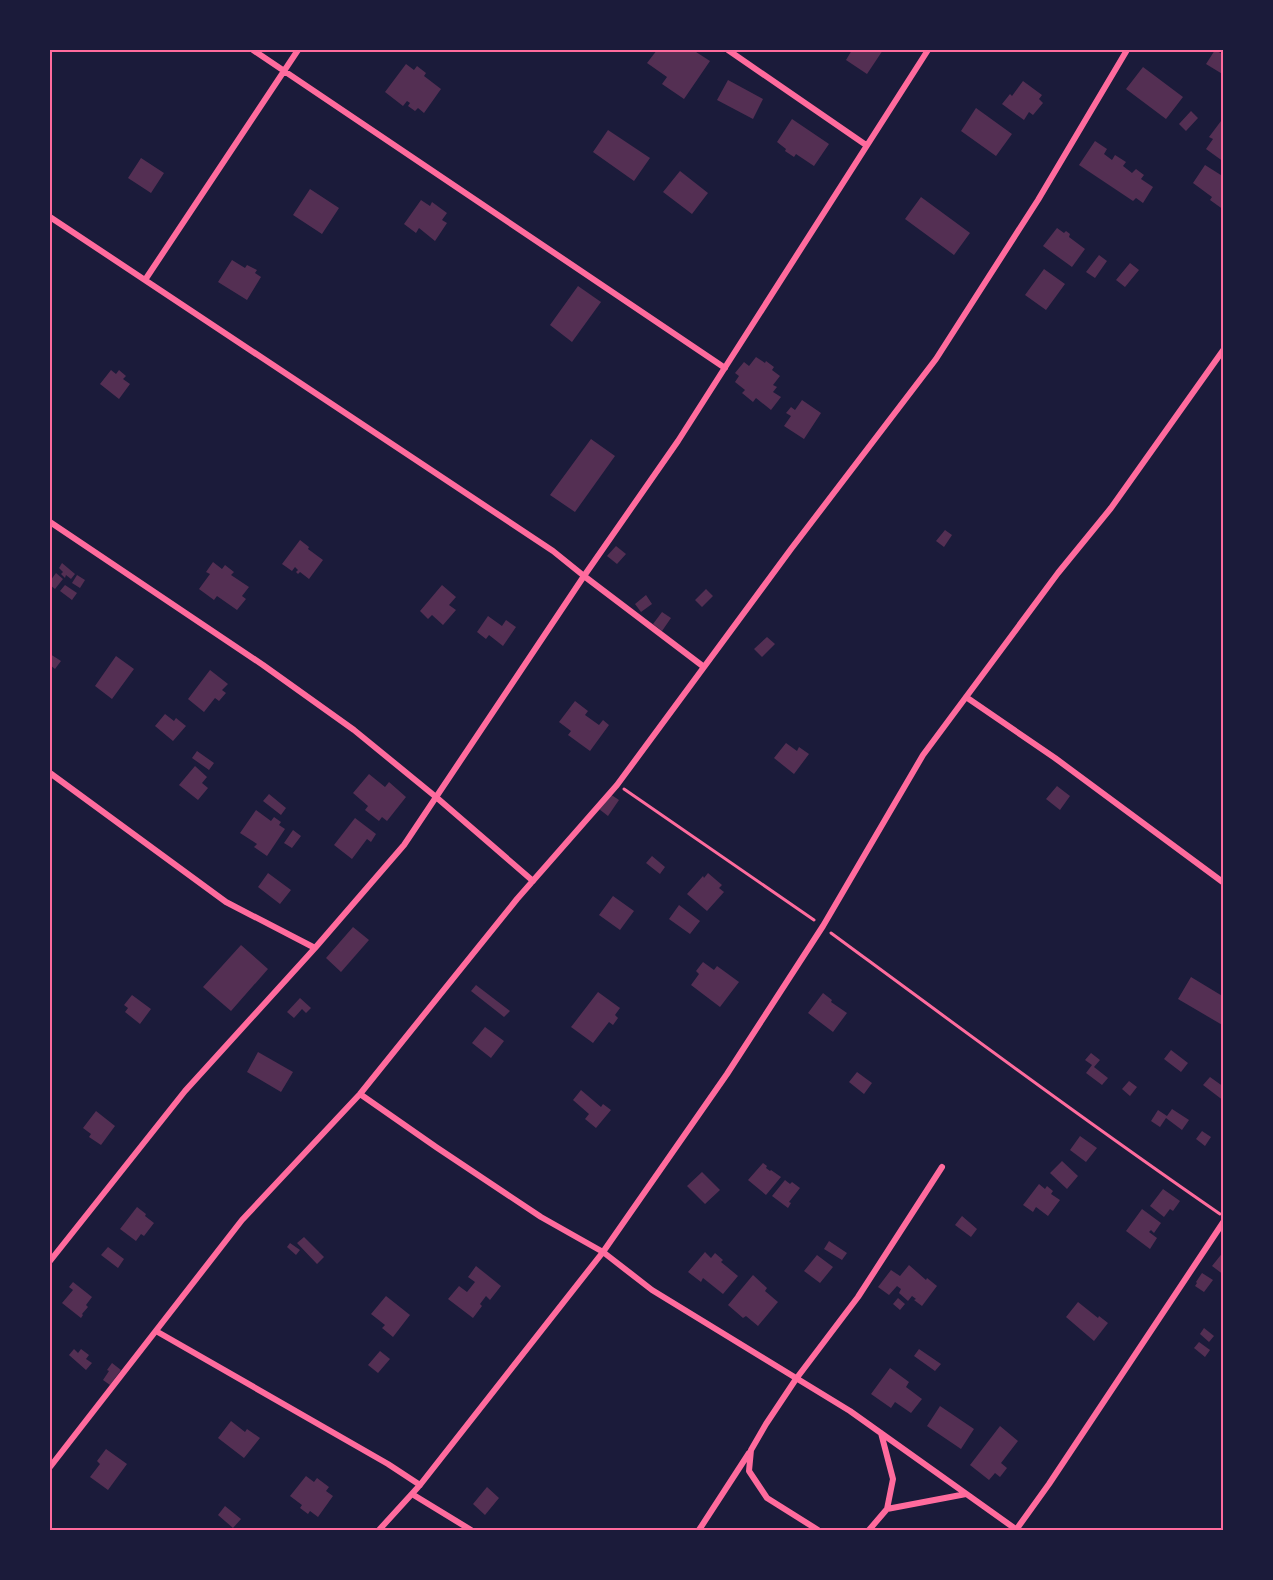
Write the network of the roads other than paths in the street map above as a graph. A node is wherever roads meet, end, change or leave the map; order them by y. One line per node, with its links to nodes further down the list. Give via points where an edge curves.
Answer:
1 (253, 50): 6 (street)
2 (298, 50): 6 (street)
3 (728, 50): 7 (street)
4 (928, 50): 7 (street)
5 (1127, 50): 14 (street, via 1038,200 936,359)
6 (283, 71): 9 (street); 11 (street)
7 (866, 145): 11 (street)
8 (50, 217): 9 (street)
9 (145, 280): 13 (street, via 543,544)
10 (1224, 349): 15 (street, via 1111,508)
11 (725, 368): 13 (street)
12 (50, 522): 17 (street, via 263,665)
13 (584, 576): 14 (street); 17 (street)
14 (704, 667): 18 (street, via 617,785)
15 (966, 697): 19 (street); 24 (street, via 923,755 823,926)
16 (50, 773): 20 (street, via 226,902)
17 (436, 797): 18 (street); 20 (street, via 404,845)
18 (533, 881): 21 (street)
19 (1224, 883)
20 (315, 948): 25 (street, via 185,1091)
21 (360, 1094): 24 (street, via 542,1216); 26 (street, via 242,1220)
22 (942, 1167): 27 (street, via 858,1297)
23 (1224, 1221): 40 (street)
24 (603, 1252): 27 (street, via 652,1290); 31 (street)
25 (50, 1261)
26 (156, 1331): 30 (street); 31 (street)
27 (796, 1379): 28 (street); 29 (street)
28 (881, 1433): 33 (street); 34 (street, via 892,1479)
29 (751, 1450): 37 (street); 38 (street, via 748,1471 767,1498)
30 (50, 1467)
31 (420, 1485): 32 (street)
32 (412, 1494): 35 (street); 36 (street)
33 (966, 1494): 34 (street); 40 (street)
34 (887, 1509): 39 (street)
35 (380, 1530)
36 (471, 1530)
37 (699, 1530)
38 (818, 1530)
39 (869, 1530)
40 (1016, 1530)

